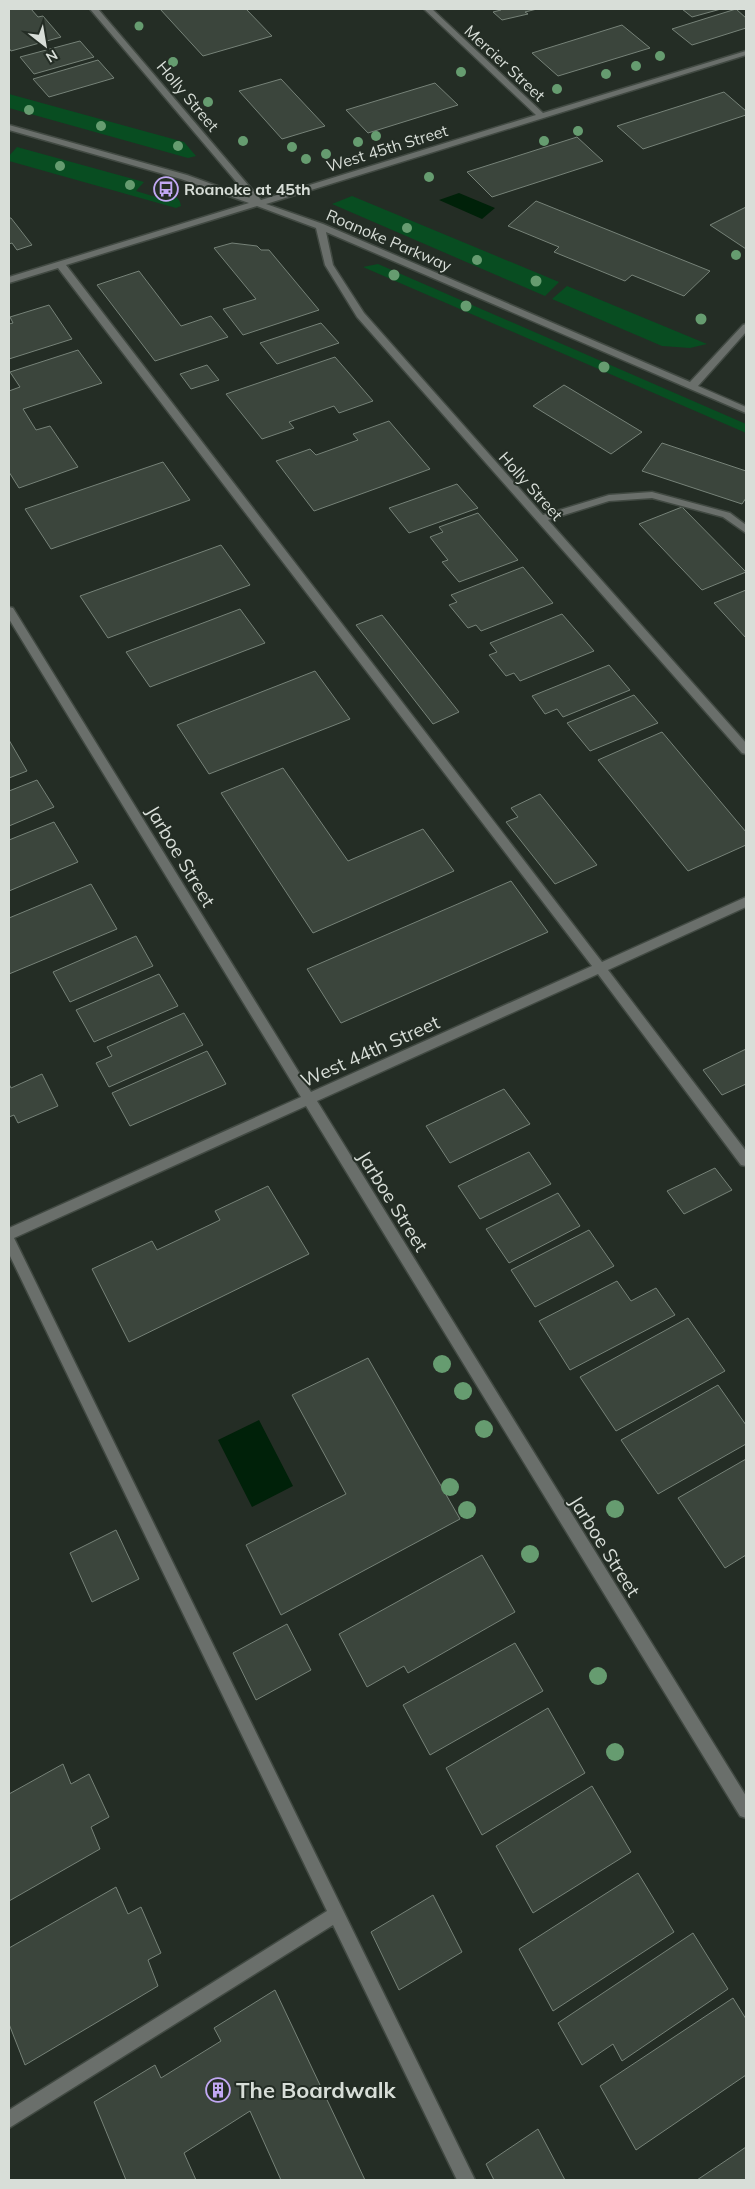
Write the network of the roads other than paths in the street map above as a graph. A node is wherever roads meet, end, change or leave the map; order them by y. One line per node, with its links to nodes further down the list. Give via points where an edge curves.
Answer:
1 (94, 9): 6 (street, Holly Street)
2 (428, 9): 4 (street, Mercier Street)
3 (746, 53): 4 (street, West 45th Street)
4 (542, 116): 6 (street, West 45th Street)
5 (9, 127): 6 (street, Roanoke Parkway, via 184,177)
6 (259, 203): 7 (street, Roanoke Parkway); 8 (street, West 45th Street)
7 (320, 226): 11 (street, Roanoke Parkway); 13 (street, Holly Street, via 329,265 360,316)
8 (60, 264): 9 (street, West 45th Street); 18 (street)
9 (9, 280)
10 (746, 327): 11 (street)
11 (691, 387): 12 (street, Roanoke Parkway)
12 (746, 410)
13 (541, 519): 14 (street, via 609,498 652,495 726,515); 16 (street, Holly Street)
14 (746, 530)
15 (9, 611): 19 (street, Jarboe Street)
16 (746, 750)
17 (746, 902): 18 (street, West 44th Street)
18 (600, 968): 19 (street, West 44th Street); 20 (street)
19 (308, 1099): 21 (street, West 44th Street); 23 (street, Jarboe Street)
20 (746, 1161)
21 (9, 1234)
22 (9, 1241): 24 (street)
23 (746, 1810)
24 (336, 1914): 25 (street); 26 (street)
25 (9, 2120)
26 (466, 2180)

